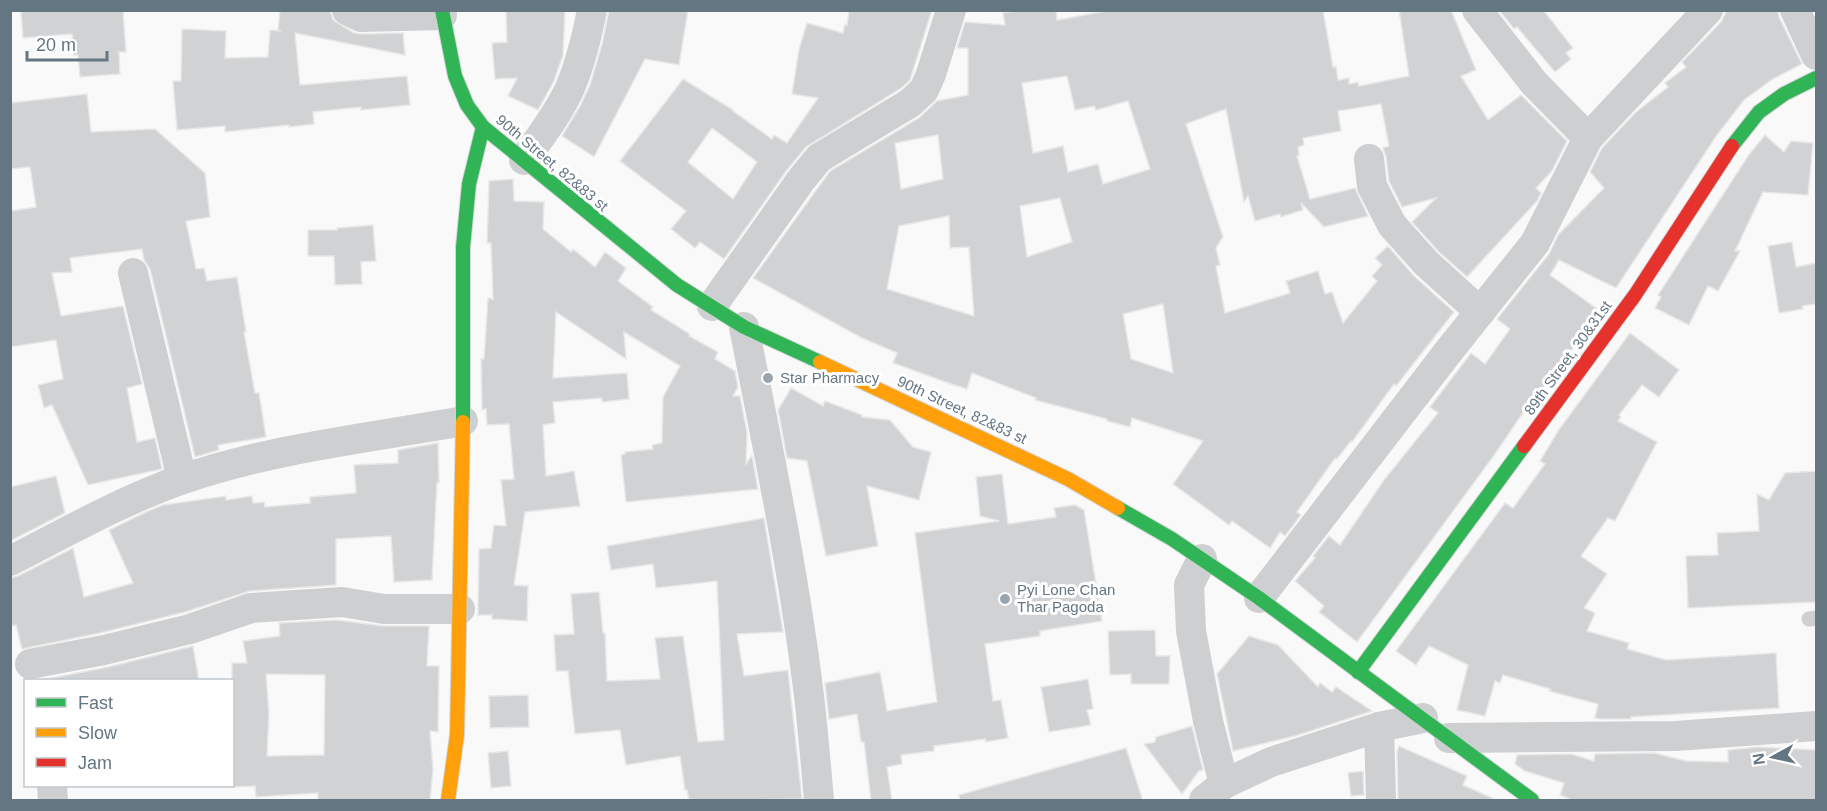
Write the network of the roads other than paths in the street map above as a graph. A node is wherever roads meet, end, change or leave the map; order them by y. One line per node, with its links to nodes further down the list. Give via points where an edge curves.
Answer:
1 (347, 10): 7 (street, via 361,17)
2 (592, 10): 13 (street, via 570,88)
3 (951, 10): 15 (street, via 924,90 910,103 819,158)
4 (1477, 10): 11 (street, via 1534,83)
5 (1708, 10): 11 (street)
6 (1795, 10): 8 (street)
7 (442, 13): 10 (street, 90th Street, 82&83 st, via 455,76 467,105)
8 (1816, 55)
9 (1816, 78): 25 (street, 89th Street, 30&31st, via 1759,112 1740,136 1635,295)
10 (483, 127): 13 (street, 90th Street, 82&83 st); 18 (street, via 469,184 463,247)
11 (1588, 138): 16 (street, via 1535,243)
12 (1369, 159): 16 (street, via 1372,186 1392,225 1426,263)
13 (524, 160): 15 (street, 90th Street, 82&83 st, via 677,285)
14 (133, 273): 19 (street)
15 (712, 306): 17 (street, 90th Street, 82&83 st)
16 (1480, 312): 22 (street)
17 (744, 327): 20 (street, 90th Street, 82&83 st, via 1068,479); 32 (street, via 799,627)
18 (463, 421): 19 (street, via 247,460); 23 (street)
19 (182, 479): 21 (street)
20 (1202, 559): 22 (street, 90th Street, 82&83 st); 30 (street, via 1189,585 1191,631 1208,722)
21 (10, 561)
22 (1259, 598): 25 (street, 90th Street, 82&83 st)
23 (460, 609): 24 (street, via 384,609 342,602 251,608 190,629); 31 (street, via 457,735)
24 (26, 666)
25 (1358, 672): 26 (street, 90th Street, 82&83 st)
26 (1424, 718): 28 (street); 29 (street, 90th Street, 82&83 st)
27 (1816, 726): 29 (street, via 1675,736)
28 (1379, 727): 30 (street, via 1271,762); 33 (street)
29 (1449, 738): 34 (street, 90th Street, 82&83 st)
30 (1214, 792)
31 (447, 801)
32 (819, 801)
33 (1381, 801)
34 (1532, 801)

